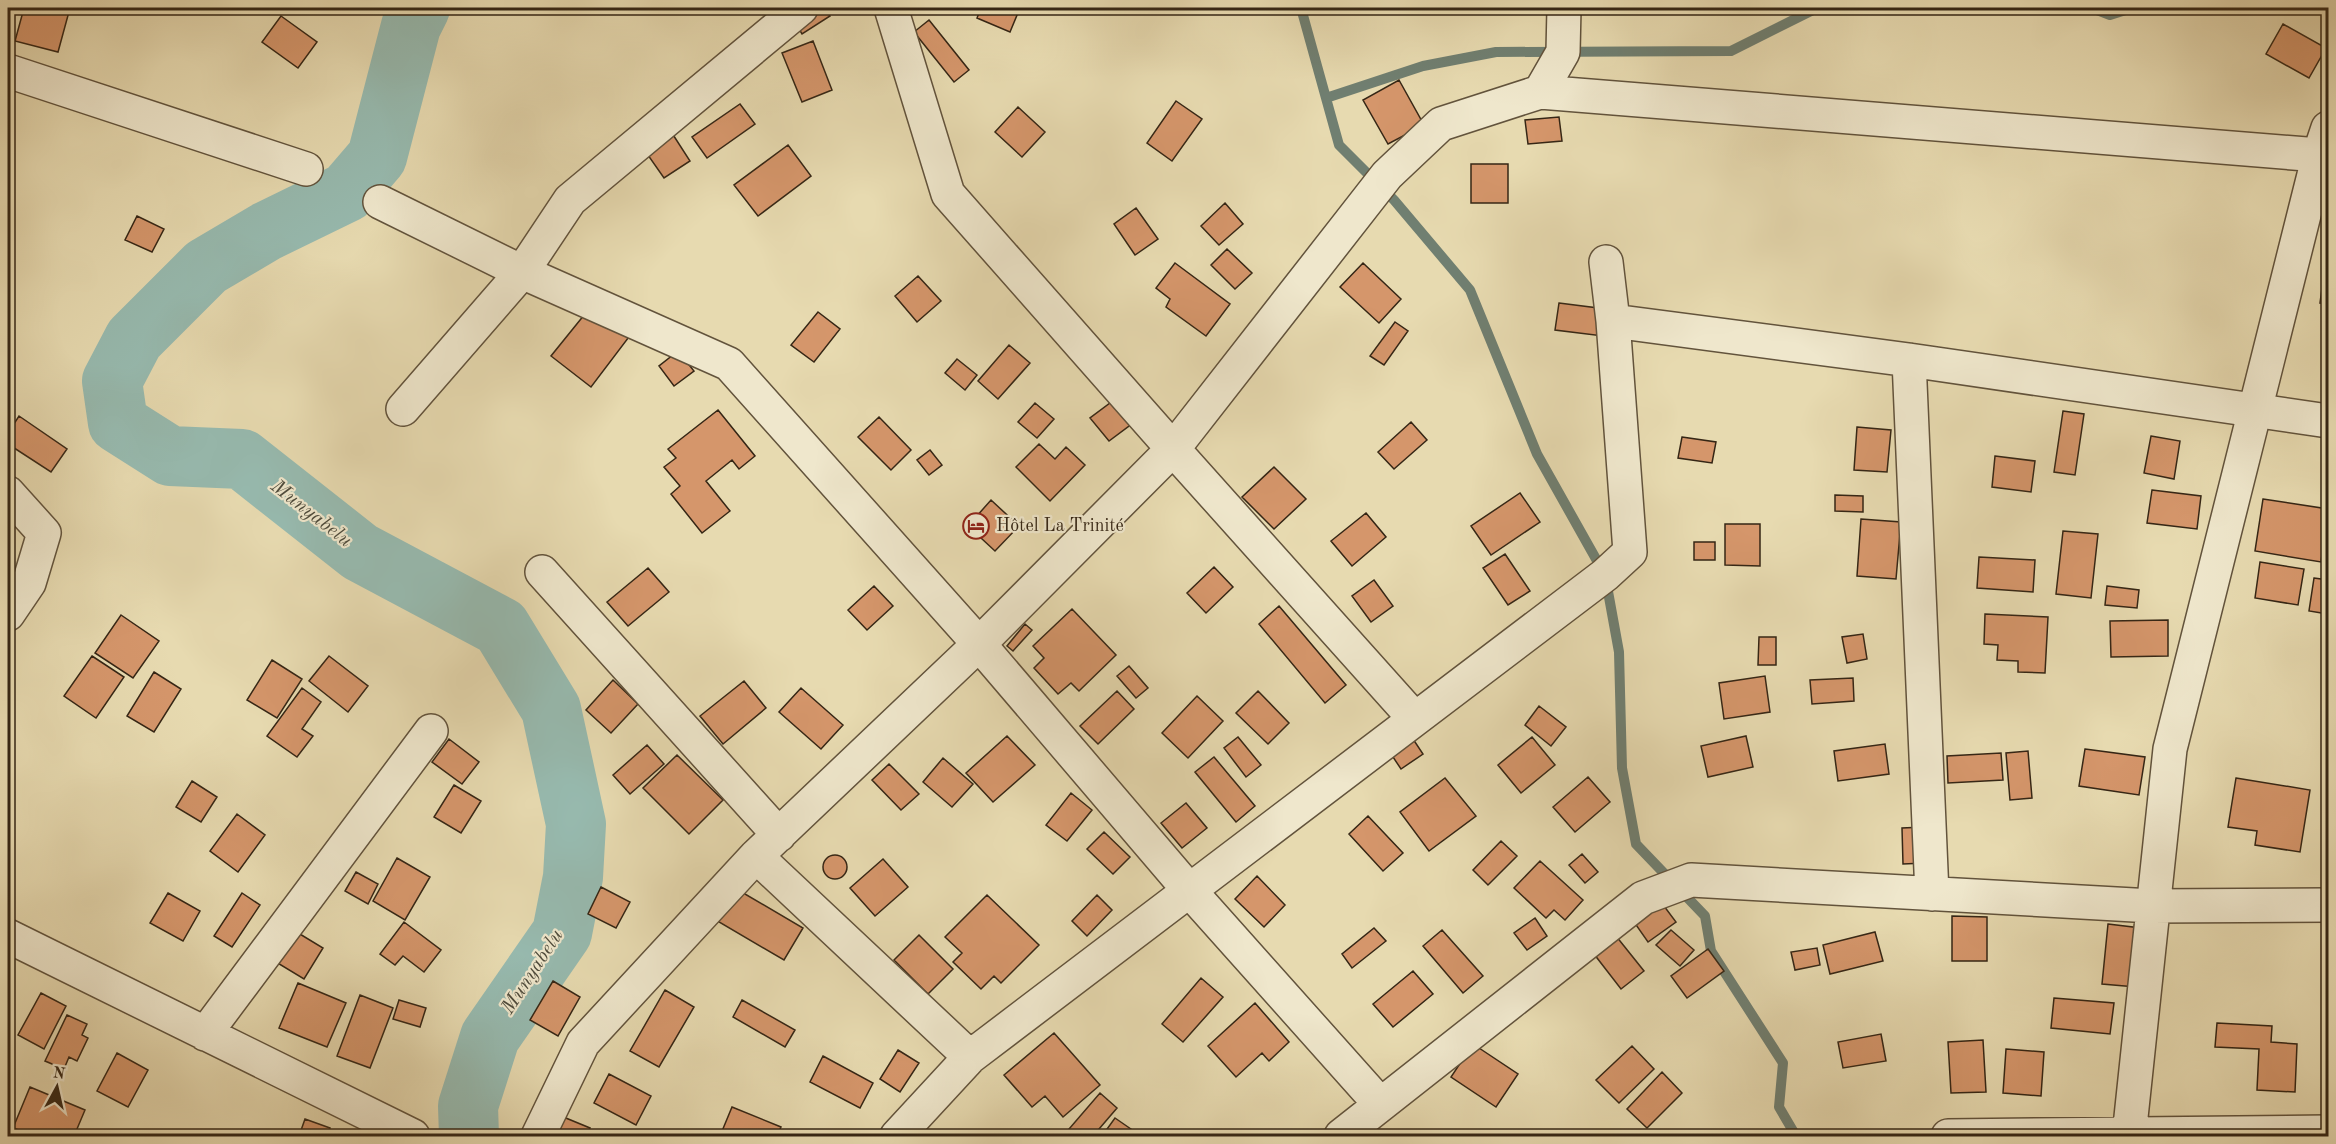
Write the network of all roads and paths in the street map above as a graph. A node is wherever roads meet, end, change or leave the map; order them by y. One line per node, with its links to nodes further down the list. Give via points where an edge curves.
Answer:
1 (801, 8): 10 (street, via 570,200)
2 (891, 8): 16 (street, via 948,194)
3 (1564, 8): 5 (street, via 1563,52)
4 (8, 71): 7 (street)
5 (1540, 92): 6 (street); 16 (street, via 1441,124 1378,185)
6 (2324, 141): 14 (street)
7 (306, 170)
8 (380, 202): 10 (street)
9 (1606, 261): 11 (street)
10 (522, 272): 13 (street); 20 (street, via 729,364)
11 (1613, 321): 12 (street); 21 (street, via 1630,552 1605,575)
12 (1909, 360): 14 (street); 25 (street)
13 (403, 409)
14 (2255, 410): 15 (street); 27 (street, via 2170,749)
15 (2328, 421)
16 (1173, 449): 20 (street); 21 (street)
17 (8, 493): 19 (street, via 44,533 29,583)
18 (542, 572): 23 (street)
19 (8, 614)
20 (979, 645): 23 (street); 24 (street)
21 (1414, 718): 24 (street)
22 (430, 731): 29 (street)
23 (767, 845): 30 (street); 37 (street, via 583,1043)
24 (1190, 890): 30 (street); 31 (street)
25 (1932, 894): 27 (street); 31 (street, via 1678,884 1643,898)
26 (2328, 905): 27 (street)
27 (2152, 906): 34 (street)
28 (8, 936): 29 (street)
29 (205, 1034): 36 (street)
30 (970, 1057): 33 (street)
31 (1380, 1104): 38 (street)
32 (2328, 1132): 34 (street)
33 (904, 1135)
34 (2128, 1135): 35 (street)
35 (1956, 1136): 39 (street)
36 (413, 1137)
37 (538, 1137)
38 (1341, 1137)
39 (1948, 1137)

